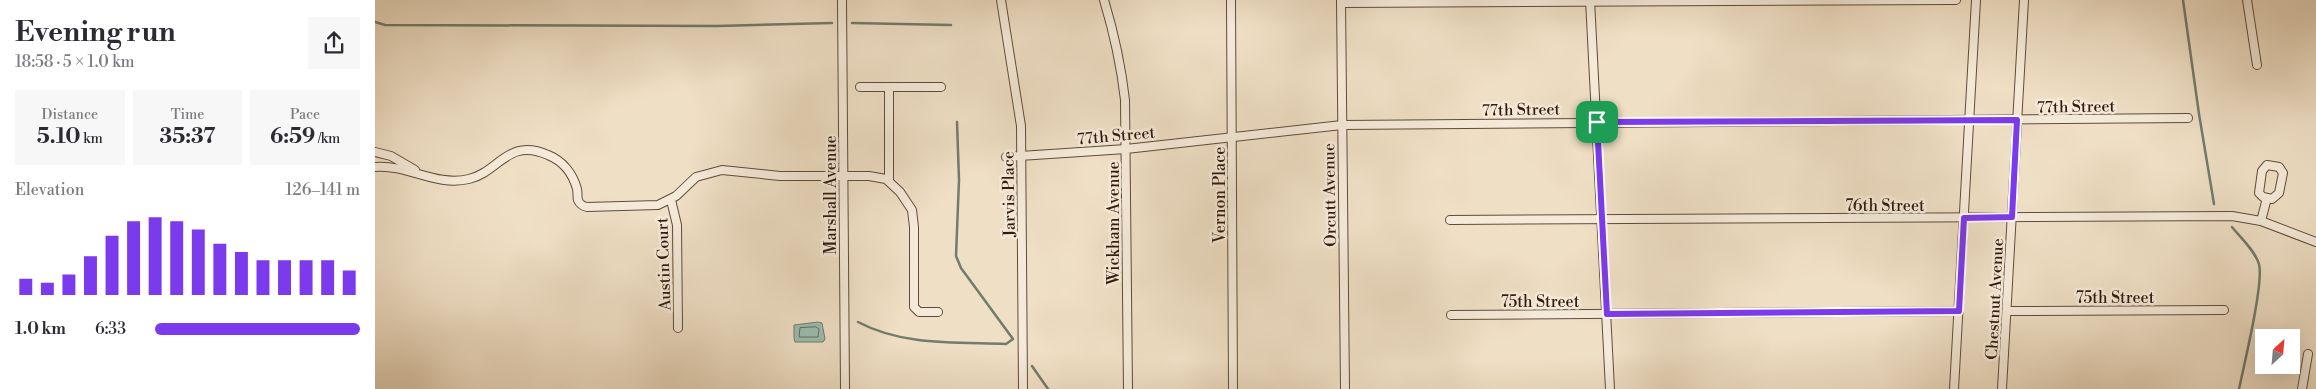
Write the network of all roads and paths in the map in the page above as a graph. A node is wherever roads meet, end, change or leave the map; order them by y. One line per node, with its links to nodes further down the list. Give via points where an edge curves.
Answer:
1 (843, 0): 26 (street, Marshall Avenue)
2 (1001, 0): 23 (street, Jarvis Place, via 1021,126)
3 (1104, 0): 21 (street, Wickham Avenue, via 1122,68)
4 (1231, 0): 20 (street, Vernon Place)
5 (1956, 0): 9 (street)
6 (1976, 0): 16 (street)
7 (2024, 0): 17 (street, Chestnut Avenue)
8 (2247, 0): 11 (street)
9 (1591, 1): 10 (street); 18 (street)
10 (1341, 2): 19 (street, Orcutt Avenue)
11 (2257, 65)
12 (860, 87): 13 (street)
13 (889, 87): 14 (street); 28 (street)
14 (941, 87)
15 (2188, 118): 17 (street, 77th Street)
16 (1970, 120): 17 (street, 77th Street); 18 (street, 77th Street); 32 (street)
17 (2017, 120): 31 (street, Chestnut Avenue)
18 (1597, 122): 19 (street, 77th Street); 33 (street)
19 (1342, 125): 20 (street, 77th Street); 49 (street, Orcutt Avenue)
20 (1232, 138): 21 (street, 77th Street); 48 (street, Vernon Place)
21 (1126, 149): 23 (street, 77th Street); 47 (street, Wickham Avenue)
22 (375, 152): 27 (street, via 391,156)
23 (1021, 156): 24 (street, 77th Street); 46 (street, Jarvis Place)
24 (1006, 157)
25 (375, 168): 27 (street, via 397,167)
26 (844, 176): 28 (street); 30 (street, via 780,176 733,170 711,172 691,180); 45 (street, Marshall Avenue)
27 (430, 178): 30 (street, via 443,181 469,179 508,155 532,151 548,155 563,165 573,177 578,200 583,206 633,207 658,205)
28 (889, 180): 40 (street, via 912,210 914,306 919,312)
29 (2267, 198): 29 (street, via 2275,198 2279,193 2283,173 2277,166 2267,165 2262,171 2259,193); 35 (street)
30 (671, 200): 43 (street, Austin Court, via 677,224)
31 (2012, 217): 32 (street, 76th Street); 35 (street, 76th Street, via 2232,216); 39 (street, Chestnut Avenue)
32 (1964, 218): 33 (street, 76th Street); 38 (street)
33 (1602, 219): 34 (street, 76th Street); 41 (street)
34 (1450, 220)
35 (2261, 222): 36 (street, 76th Street)
36 (2316, 242)
37 (2224, 310): 39 (street, 75th Street)
38 (1959, 311): 41 (street, 75th Street); 51 (street)
39 (2007, 311): 52 (street, Chestnut Avenue)
40 (938, 312)
41 (1607, 314): 42 (street, 75th Street); 50 (street)
42 (1451, 315)
43 (678, 328)
44 (2308, 354): 53 (street)
45 (845, 389)
46 (1023, 389)
47 (1128, 389)
48 (1233, 389)
49 (1345, 389)
50 (1610, 389)
51 (1954, 389)
52 (2002, 389)
53 (2302, 389)

